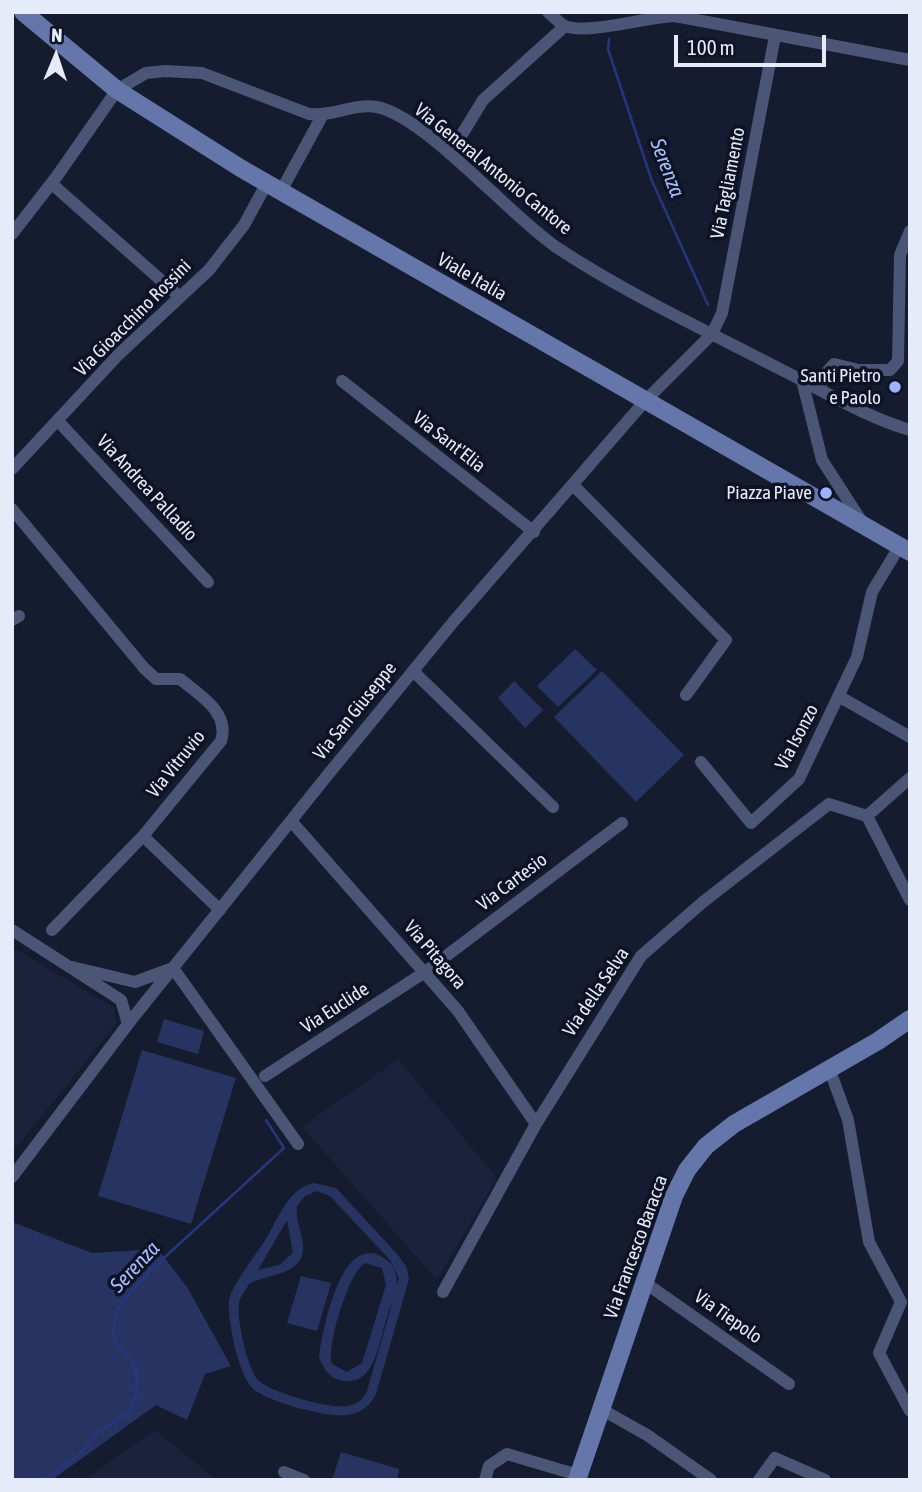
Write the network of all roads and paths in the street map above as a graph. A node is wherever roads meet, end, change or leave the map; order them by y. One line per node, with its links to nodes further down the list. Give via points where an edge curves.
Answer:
1 (23, 12): 6 (street, Viale Italia)
2 (548, 12): 3 (street)
3 (565, 26): 4 (street, via 595,29 675,16); 8 (street, via 483,100)
4 (775, 36): 5 (street); 14 (street, Via Tagliamento, via 722,313)
5 (910, 60)
6 (117, 90): 7 (street, via 146,73 202,73); 9 (street); 10 (street, Viale Italia)
7 (322, 116): 8 (street, Via General Antonio Cantore, via 378,107 415,126); 10 (street, Via Gioacchino Rossini)
8 (450, 154): 14 (street, Via General Antonio Cantore, via 507,209 555,246)
9 (52, 184): 12 (street); 13 (street)
10 (274, 187): 13 (street, Via Gioacchino Rossini, via 209,270); 18 (street, Viale Italia)
11 (910, 230): 17 (street, via 900,255 898,361 890,370 834,365)
12 (12, 234)
13 (180, 297): 19 (street, Via Gioacchino Rossini, via 119,354)
14 (712, 334): 15 (street, Via General Antonio Cantore); 18 (street, Via San Giuseppe)
15 (802, 380): 17 (street, Via General Antonio Cantore); 24 (street, via 822,460)
16 (342, 381): 25 (street, Via Sant'Elia)
17 (820, 389): 20 (street, Via General Antonio Cantore)
18 (645, 401): 22 (street, Via San Giuseppe); 24 (street, Viale Italia)
19 (58, 421): 21 (street, Via Gioacchino Rossini); 27 (street, Via Andrea Palladio)
20 (910, 430)
21 (12, 469)
22 (573, 485): 25 (street, Via San Giuseppe); 29 (street, via 726,640)
23 (12, 509): 38 (street, Via Vitruvio, via 144,668 156,679 180,679 222,717 222,741)
24 (867, 528): 26 (street)
25 (534, 533): 28 (street, Via San Giuseppe)
26 (905, 550): 30 (street, Via Isonzo, via 872,592 858,657)
27 (208, 582)
28 (413, 671): 34 (street); 36 (street, Via San Giuseppe)
29 (686, 695)
30 (840, 697): 31 (street, Via Isonzo); 32 (street, Via Isonzo, via 799,779 751,823)
31 (910, 737)
32 (701, 762)
33 (910, 778): 35 (street)
34 (553, 807)
35 (867, 816): 39 (street); 52 (street, Via della Selva, via 829,804 641,956)
36 (292, 822): 40 (street, Via San Giuseppe); 45 (street, Via Pitagora)
37 (622, 823): 45 (street, Via Cartesio)
38 (142, 836): 40 (street); 42 (street, Via Vitruvio)
39 (910, 900)
40 (220, 910): 44 (street, Via San Giuseppe)
41 (12, 930): 43 (street)
42 (52, 930)
43 (72, 967): 46 (street); 49 (street, via 121,1000)
44 (173, 968): 46 (street); 47 (street, Via San Giuseppe); 53 (street)
45 (425, 972): 51 (street, Via Euclide); 52 (street, Via Pitagora, via 474,1033)
46 (135, 982): 47 (street)
47 (148, 1003): 49 (street, Via San Giuseppe)
48 (910, 1019): 50 (street, Via Francesco Baracca)
49 (128, 1024): 54 (street, Via San Giuseppe)
50 (829, 1068): 55 (street, Via Francesco Baracca, via 734,1124 706,1146 674,1196); 59 (street, via 848,1120 869,1242 901,1302 879,1353)
51 (265, 1076)
52 (536, 1124): 56 (street, Via della Selva)
53 (298, 1144)
54 (12, 1177)
55 (644, 1282): 57 (street, Via Tiepolo); 58 (street, Via Francesco Baracca)
56 (443, 1292)
57 (789, 1384)
58 (601, 1409): 61 (street, Via Francesco Baracca); 64 (street)
59 (910, 1411)
60 (284, 1472): 62 (street)
61 (577, 1478): 63 (street, Via Francesco Baracca, via 507,1454 489,1466)
62 (304, 1480)
63 (485, 1480)
64 (711, 1480)
65 (759, 1480): 66 (street, via 775,1458)
66 (825, 1480)

